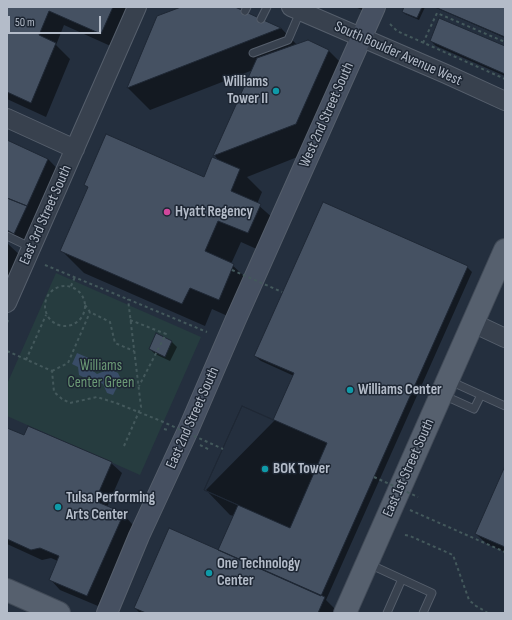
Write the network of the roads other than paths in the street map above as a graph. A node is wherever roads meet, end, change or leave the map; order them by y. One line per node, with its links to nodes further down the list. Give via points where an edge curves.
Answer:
1 (138, 7): 10 (street, East 3rd Street South)
2 (267, 7): 5 (lane)
3 (375, 7): 6 (main road, West 2nd Street South)
4 (296, 9): 6 (street, South Boulder Avenue West); 7 (lane, via 288,40)
5 (261, 19)
6 (361, 37): 8 (street, South Boulder Avenue West); 11 (main road, West 2nd Street South)
7 (253, 53)
8 (505, 101)
9 (7, 118): 10 (street)
10 (75, 149): 13 (street, East 3rd Street South)
11 (278, 224): 25 (main road, East 2nd Street South)
12 (7, 236): 13 (lane)
13 (31, 248): 15 (street, East 3rd Street South)
14 (505, 250): 16 (main road, East 1st Street South)
15 (7, 303)
16 (473, 323): 17 (street); 18 (main road, East 1st Street South)
17 (505, 338)
18 (445, 388): 19 (lane); 19 (lane, via 474,409); 21 (main road, East 1st Street South)
19 (481, 395): 20 (lane)
20 (505, 406)
21 (367, 563): 22 (lane); 26 (main road, East 1st Street South)
22 (402, 579): 27 (lane); 28 (lane, via 432,593)
23 (7, 590): 24 (main road)
24 (59, 613)
25 (107, 613)
26 (345, 613)
27 (387, 613)
28 (423, 613)

